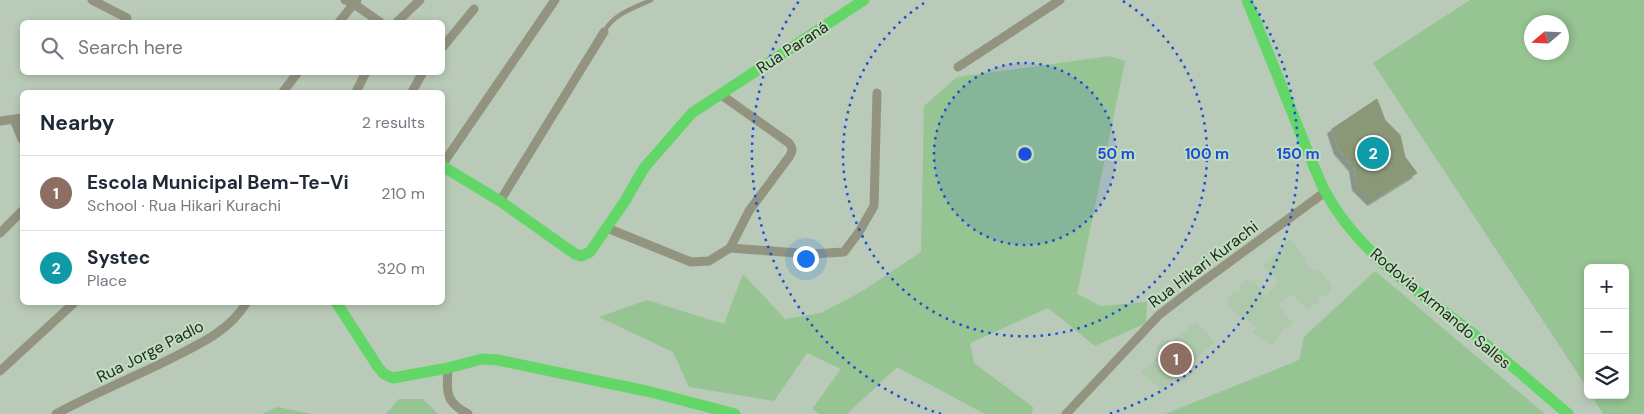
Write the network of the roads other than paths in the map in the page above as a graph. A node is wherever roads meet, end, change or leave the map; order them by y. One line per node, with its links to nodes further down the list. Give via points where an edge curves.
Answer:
1 (92, 0): 11 (street)
2 (345, 0): 9 (street)
3 (420, 0): 14 (street)
4 (555, 0): 28 (street)
5 (651, 0): 15 (lane, via 615,17)
6 (864, 0): 25 (street, Rua Paraná)
7 (1060, 0): 17 (street)
8 (1248, 0): 30 (street, Rodovia Armando Salles)
9 (356, 2): 12 (street); 13 (street)
10 (474, 9): 16 (street)
11 (127, 18)
12 (340, 20)
13 (378, 20)
14 (399, 20)
15 (604, 32): 31 (street)
16 (445, 44)
17 (958, 67)
18 (296, 75): 21 (street)
19 (364, 75): 22 (street)
20 (421, 75): 23 (street)
21 (284, 90)
22 (357, 90)
23 (413, 90)
24 (877, 92): 35 (street, via 874,206 844,252 811,254)
25 (720, 94): 33 (street, Rua Paraná, via 692,113 667,140 644,168); 35 (street, via 792,147 789,157 749,210)
26 (18, 119): 27 (street)
27 (0, 122)
28 (445, 162)
29 (445, 168): 31 (street)
30 (1326, 192): 44 (street, Rua Hikari Kurachi, via 1159,315); 45 (street, Rodovia Armando Salles, via 1349,227 1382,262)
31 (500, 201): 33 (street, Rua Paraná, via 581,256 590,252)
32 (20, 213): 34 (street)
33 (607, 228): 35 (street, via 691,262 709,261)
34 (0, 233)
35 (730, 248)
36 (72, 305): 40 (street)
37 (245, 305): 41 (street, Rua Jorge Padlo, via 230,324 213,337)
38 (338, 305): 39 (street, via 384,374 393,378)
39 (448, 368): 42 (street, via 447,394 457,408); 43 (street, via 482,360 498,360 651,392)
40 (0, 371)
41 (56, 414)
42 (468, 414)
43 (734, 414)
44 (1066, 414)
45 (1568, 414)

